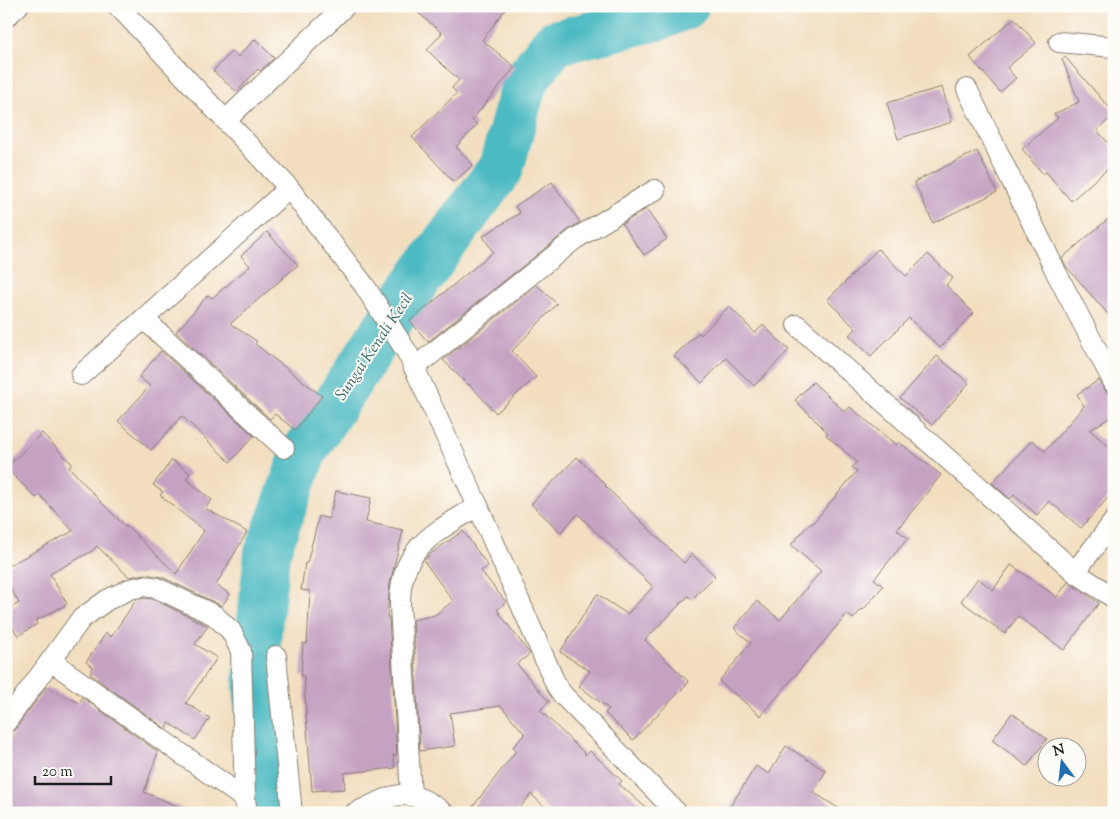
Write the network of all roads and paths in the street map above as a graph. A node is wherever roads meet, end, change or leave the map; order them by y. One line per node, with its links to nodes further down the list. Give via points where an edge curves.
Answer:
1 (18, 6): 4 (street)
2 (118, 6): 8 (street)
3 (345, 6): 8 (street)
4 (6, 17)
5 (1059, 42): 6 (street)
6 (1114, 47)
7 (967, 88): 15 (street)
8 (226, 120): 9 (street)
9 (289, 188): 11 (street); 13 (street, via 364,285)
10 (655, 190): 13 (street, via 575,239)
11 (144, 319): 14 (street); 16 (street)
12 (797, 325): 19 (street)
13 (411, 361): 17 (street)
14 (81, 375)
15 (1114, 383)
16 (284, 448)
17 (478, 506): 24 (street, via 432,534 409,561 403,579 400,606); 29 (street, via 562,694)
18 (1114, 520): 19 (street)
19 (1075, 572): 20 (street)
20 (1114, 598)
21 (276, 656): 26 (street)
22 (51, 661): 23 (street); 25 (street); 25 (street, via 81,619 130,589 157,588 214,615 231,631 241,651)
23 (9, 715)
24 (411, 796): 27 (street, via 399,794); 28 (street)
25 (246, 806)
26 (292, 813)
27 (355, 813)
28 (444, 813)
29 (677, 813)

